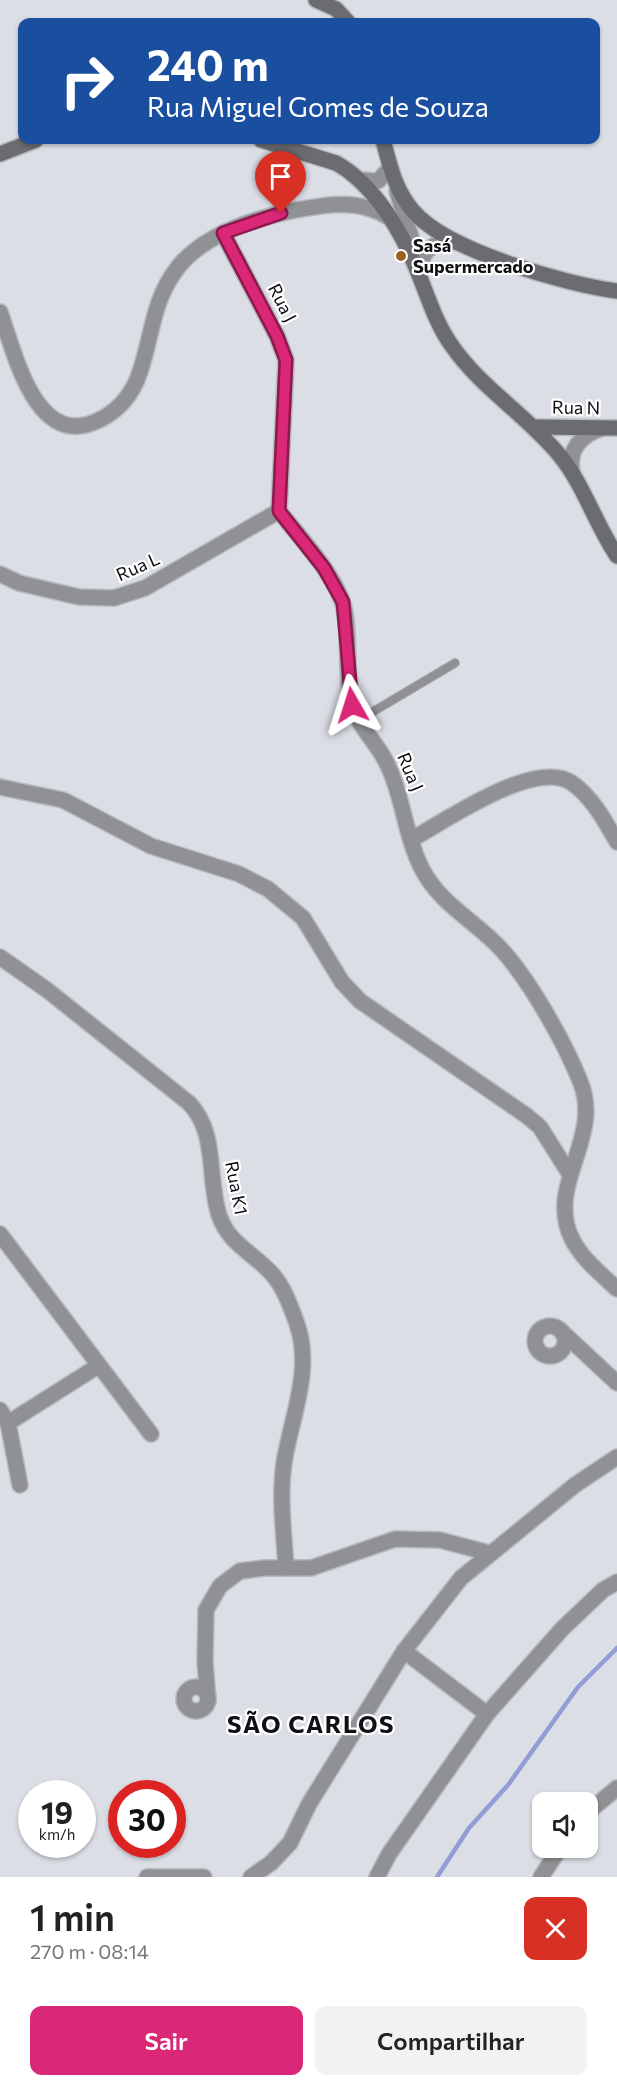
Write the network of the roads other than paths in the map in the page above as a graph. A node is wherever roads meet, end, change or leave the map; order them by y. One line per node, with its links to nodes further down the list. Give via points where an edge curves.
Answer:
1 (316, 0): 2 (street, via 336,9)
2 (344, 18)
3 (26, 144): 6 (street)
4 (274, 144): 8 (street, via 336,163)
5 (384, 144): 7 (street)
6 (0, 154)
7 (393, 176): 8 (street); 11 (street); 13 (street, via 421,219)
8 (362, 183): 9 (street, via 360,195); 10 (street); 11 (street)
9 (349, 204): 10 (street); 12 (street, via 281,213)
10 (385, 212): 16 (street, via 410,254)
11 (406, 219): 13 (street); 14 (street)
12 (223, 233): 17 (street, via 188,255 171,276 155,308 132,390 116,409 94,422 71,427 51,419 44,411 22,374); 21 (street, Rua J, via 286,360)
13 (454, 240): 14 (street, via 431,248 422,259); 15 (street, via 576,285)
14 (421, 269): 16 (street)
15 (617, 291)
16 (425, 292): 18 (street, via 441,329 460,358)
17 (0, 312)
18 (535, 427): 19 (street, Rua N); 20 (street)
19 (610, 428): 20 (street, via 586,435 576,445 571,457)
20 (572, 471): 22 (street)
21 (279, 511): 24 (street, Rua L, via 130,595 99,599); 27 (street, Rua J, via 324,568 343,602 350,691)
22 (617, 556)
23 (0, 574): 24 (street, Rua L)
24 (19, 583): 25 (street)
25 (0, 590)
26 (455, 663): 27 (lane)
27 (359, 720): 29 (street, Rua J, via 392,776)
28 (0, 787): 32 (street, via 63,800 152,846 239,874 281,898 303,918 350,993 527,1116 540,1127)
29 (412, 839): 30 (street, via 514,784 551,776 571,782 582,792); 32 (street, Rua J, via 421,866 436,890 511,962 572,1063 585,1094 587,1118 583,1142)
30 (617, 842)
31 (0, 957): 43 (street, Rua K1, via 75,1012 189,1103 201,1117 222,1223 235,1244 273,1275 287,1300 301,1341 303,1362 284,1464)
32 (569, 1173): 34 (street, Rua J, via 566,1218 571,1237 584,1257)
33 (0, 1234): 36 (street)
34 (617, 1289)
35 (560, 1330): 37 (street)
36 (98, 1366): 38 (street); 39 (street)
37 (617, 1383)
38 (4, 1416): 41 (street)
39 (151, 1434)
40 (617, 1457): 42 (street)
41 (20, 1485)
42 (489, 1553): 43 (street, via 417,1537 360,1549 311,1568); 45 (street, via 461,1578)
43 (286, 1568): 46 (street, via 240,1571 220,1586 208,1603 204,1621)
44 (617, 1582): 47 (street, via 603,1590 562,1629)
45 (404, 1651): 47 (street); 51 (street, via 309,1804 290,1843 278,1857)
46 (208, 1700)
47 (487, 1714): 54 (street)
48 (617, 1788): 49 (street)
49 (598, 1804)
50 (554, 1858): 55 (street)
51 (251, 1875)
52 (147, 1877): 53 (street)
53 (204, 1877)
54 (377, 1877)
55 (542, 1877)

